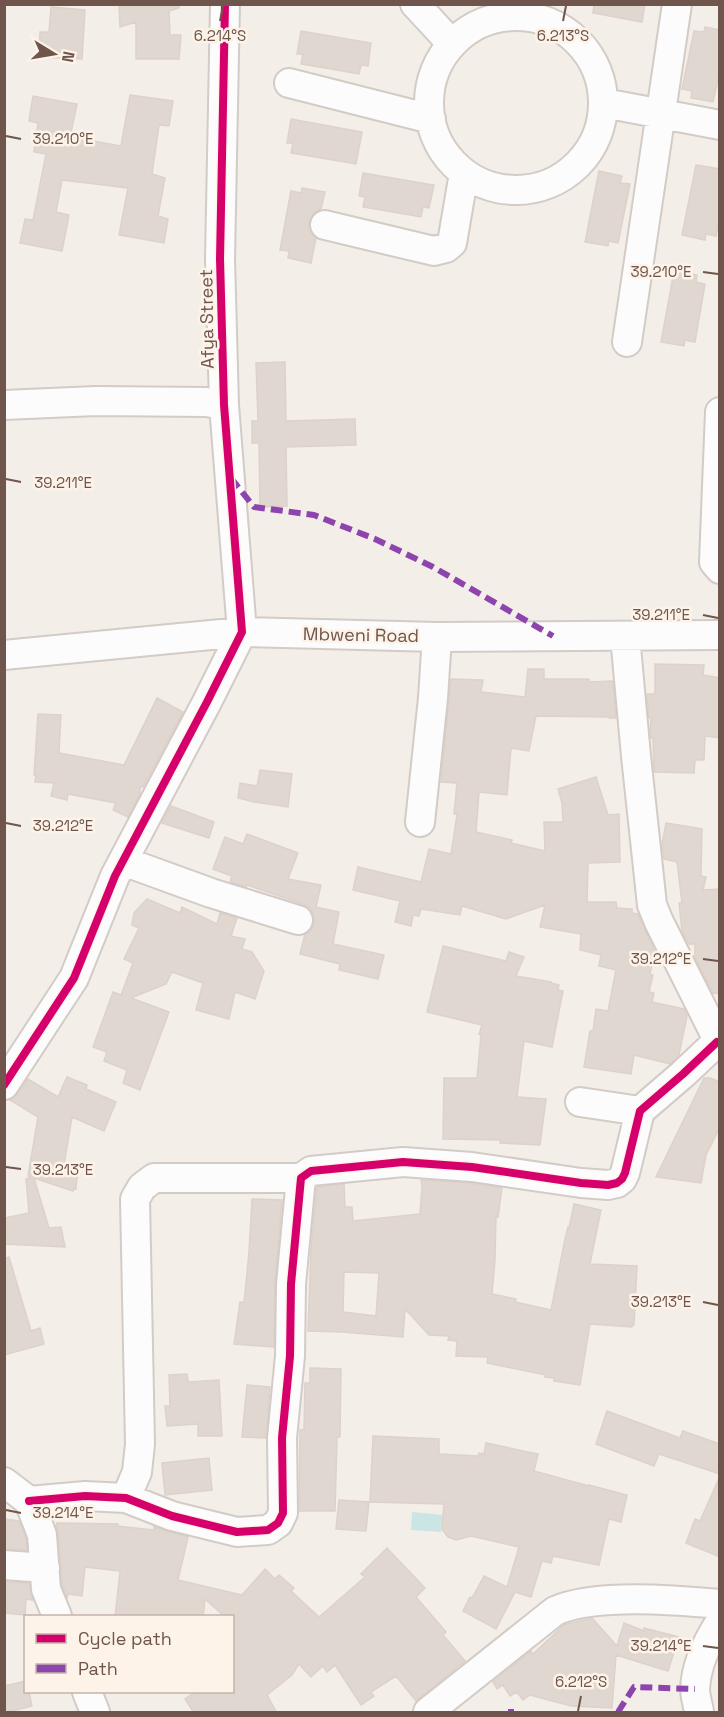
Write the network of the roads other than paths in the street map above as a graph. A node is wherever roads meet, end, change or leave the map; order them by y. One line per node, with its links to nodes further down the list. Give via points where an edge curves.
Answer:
1 (225, 4): 15 (street, Afya Street, via 220,259)
2 (415, 4): 5 (street)
3 (677, 4): 8 (street)
4 (542, 12): 5 (street, via 508,15 478,24); 7 (street, via 591,57)
5 (452, 44): 9 (street, via 435,71 429,103)
6 (289, 83): 9 (street)
7 (604, 103): 8 (street); 11 (street, via 591,149 555,182 532,189 508,190 478,182)
8 (662, 114): 10 (street); 13 (street)
9 (431, 119): 11 (street, via 442,149)
10 (720, 125)
11 (464, 173): 12 (street, via 452,243 446,248 434,252)
12 (325, 225)
13 (627, 342)
14 (4, 405): 15 (street, via 96,401)
15 (224, 405): 18 (street, Afya Street)
16 (720, 412): 17 (street, via 714,562)
17 (720, 569)
18 (242, 632): 21 (street, Mbweni Road); 22 (street, Mbweni Road); 24 (street)
19 (720, 635): 20 (street, Mbweni Road)
20 (625, 636): 21 (street, Mbweni Road); 26 (street, via 652,905)
21 (436, 637): 23 (street)
22 (4, 655)
23 (420, 822)
24 (123, 861): 25 (street); 27 (street, via 74,978)
25 (298, 920)
26 (718, 1043): 29 (street)
27 (4, 1086)
28 (580, 1102): 29 (street)
29 (640, 1111): 30 (street, via 626,1173 617,1183 608,1185 403,1162 311,1171)
30 (301, 1178): 32 (street, via 154,1178 135,1199 140,1444 137,1472); 32 (street, via 282,1438 283,1513 278,1523 268,1530 237,1532 172,1516)
31 (5, 1482): 33 (street)
32 (126, 1498): 33 (street, via 86,1496)
33 (29, 1501): 35 (street, via 42,1535)
34 (4, 1565): 35 (street)
35 (45, 1568): 37 (street, via 46,1589)
36 (720, 1604): 41 (street, via 605,1600 568,1605 555,1611)
37 (56, 1615)
38 (720, 1622): 42 (street, via 700,1661 695,1689)
39 (87, 1693): 40 (street)
40 (95, 1713)
41 (428, 1713)
42 (699, 1713)

